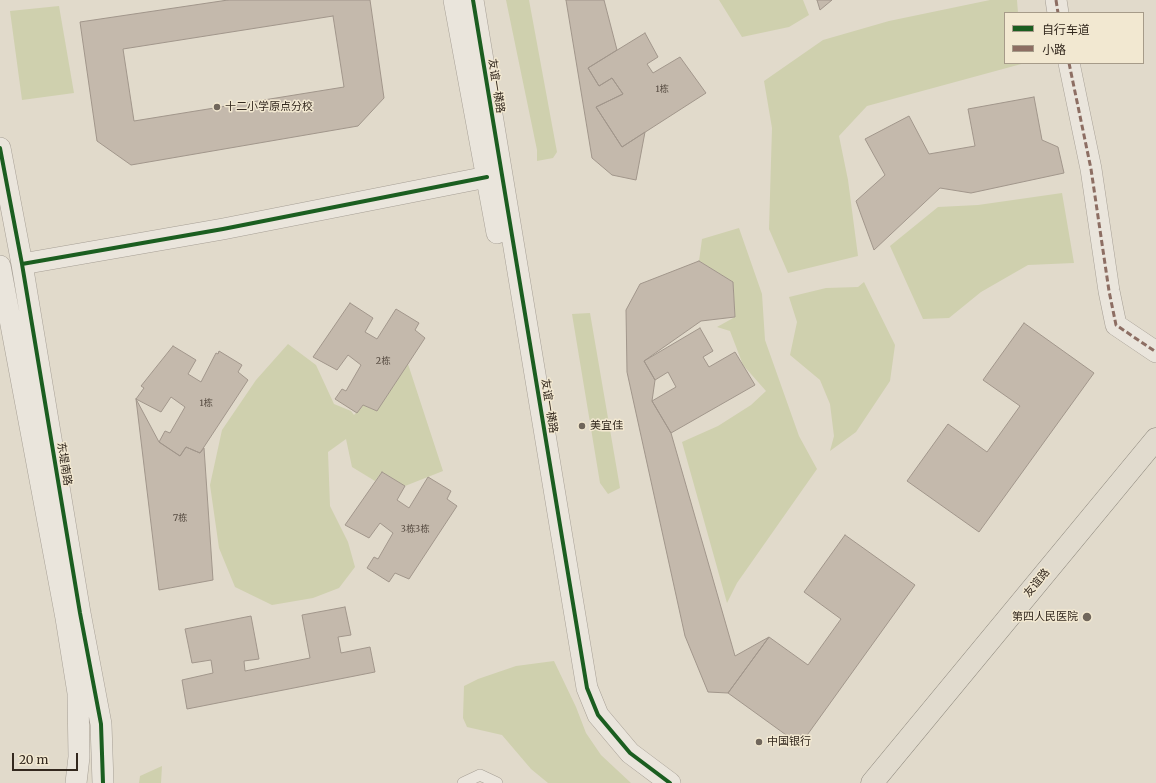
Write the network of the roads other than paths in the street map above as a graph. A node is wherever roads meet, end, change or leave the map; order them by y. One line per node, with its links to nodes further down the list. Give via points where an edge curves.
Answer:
1 (454, 0): 7 (street, 友谊一横路)
2 (473, 0): 17 (street, 友谊一横路, via 587,688 598,715 630,753)
3 (1056, 0): 4 (street)
4 (1058, 12)
5 (1069, 64): 10 (street, via 1091,169 1116,325)
6 (0, 148): 8 (street, 东堤南路)
7 (487, 178): 8 (street, via 223,230); 16 (street, 友谊一横路, via 534,436 574,692 589,723)
8 (22, 264): 13 (street, 东堤南路, via 101,724)
9 (0, 266): 12 (street, via 78,693 79,757)
10 (1156, 352)
11 (1156, 439): 18 (main road, 友谊路)
12 (76, 783)
13 (103, 783)
14 (463, 783): 15 (lane, via 480,775)
15 (497, 783)
16 (654, 783)
17 (670, 783)
18 (872, 783)

